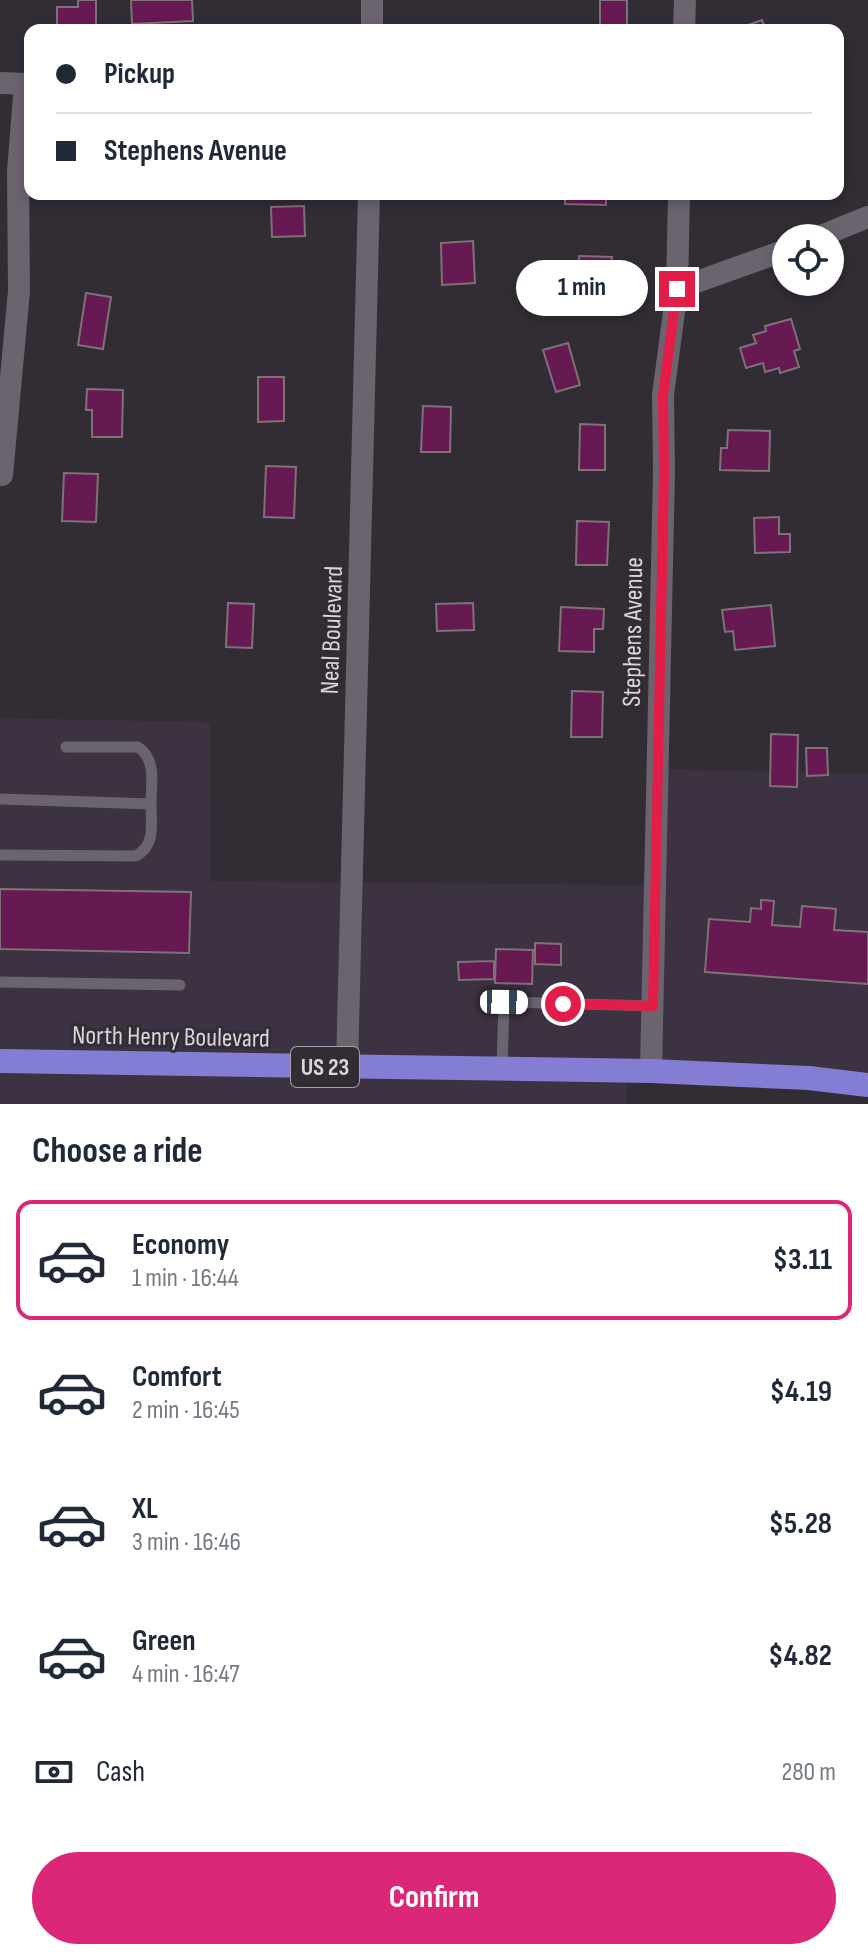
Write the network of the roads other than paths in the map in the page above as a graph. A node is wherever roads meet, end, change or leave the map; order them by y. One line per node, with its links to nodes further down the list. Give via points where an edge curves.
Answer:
1 (372, 0): 3 (street)
2 (685, 0): 4 (street)
3 (372, 24)
4 (684, 24)
5 (0, 83): 6 (street)
6 (24, 84)
7 (24, 119): 14 (street, via 18,171 19,291)
8 (369, 200): 23 (street, Neal Boulevard)
9 (679, 200): 13 (street, Stephens Avenue)
10 (868, 217): 11 (street)
11 (844, 227)
12 (772, 255): 13 (street)
13 (677, 289): 21 (street, Stephens Avenue, via 663,395)
14 (2, 475)
15 (66, 747): 17 (lane, via 138,747 151,761)
16 (0, 799): 17 (lane)
17 (151, 804): 18 (lane, via 150,841 136,856)
18 (0, 855)
19 (0, 982): 20 (lane)
20 (180, 985)
21 (653, 1006): 24 (lane, via 504,1002); 25 (street, Stephens Avenue)
22 (0, 1061): 23 (highway, North Henry Boulevard / US 23)
23 (347, 1067): 24 (highway, North Henry Boulevard / US 23)
24 (502, 1068): 25 (highway, North Henry Boulevard / US 23)
25 (651, 1071): 26 (highway, North Henry Boulevard / US 23)
26 (868, 1085)

